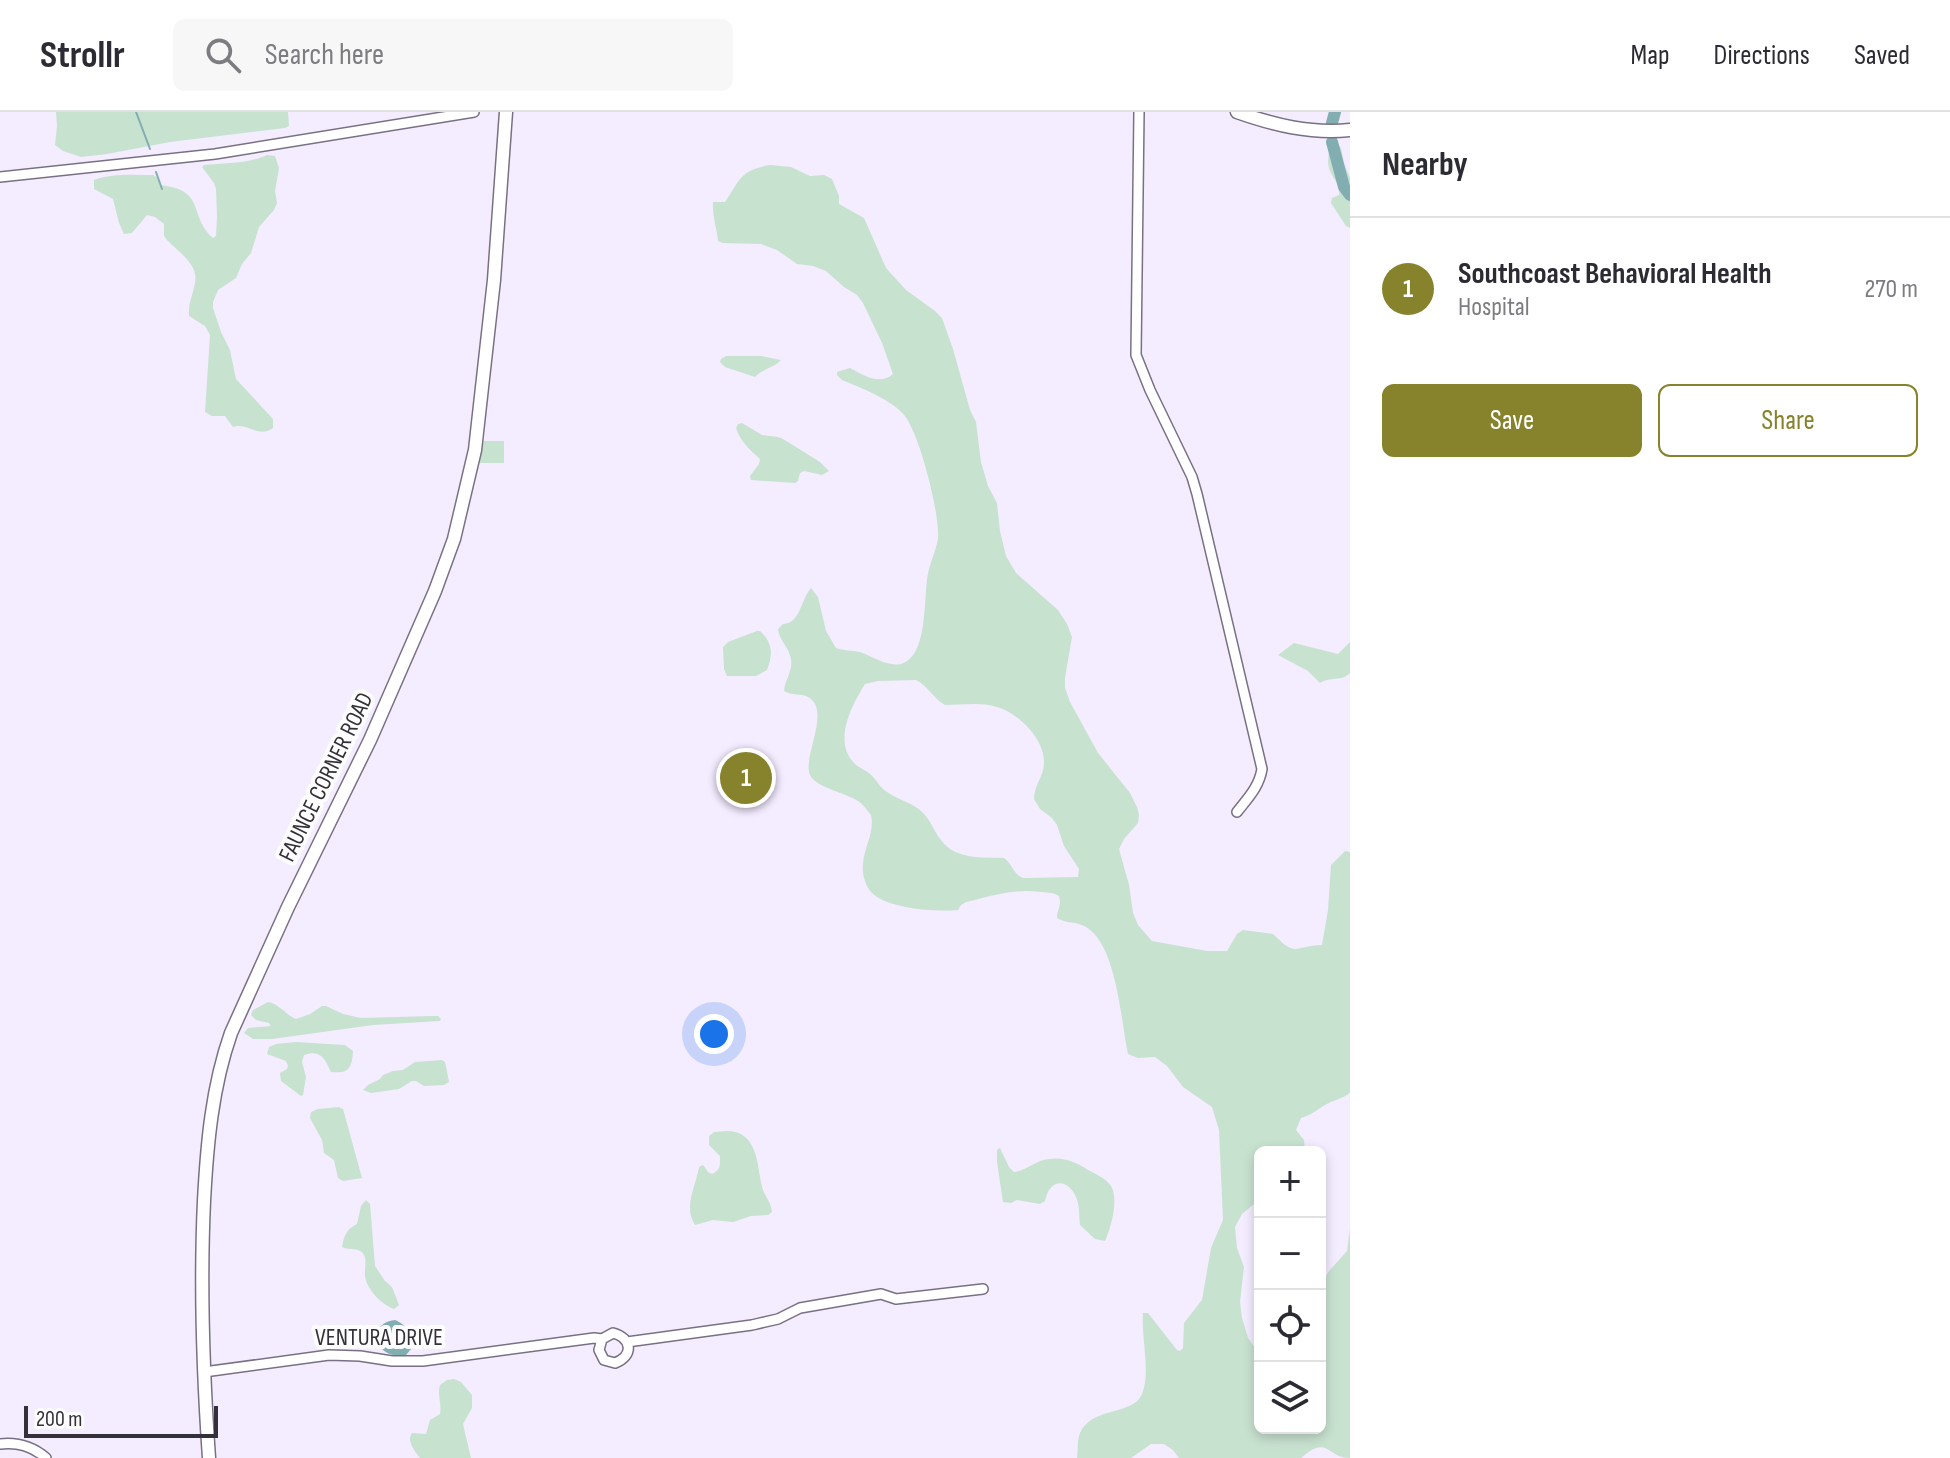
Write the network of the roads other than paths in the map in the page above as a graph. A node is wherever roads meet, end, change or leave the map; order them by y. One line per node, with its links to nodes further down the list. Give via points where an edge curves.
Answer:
1 (474, 112): 6 (street, via 215,154)
2 (506, 112): 11 (main road, FAUNCE CORNER ROAD, via 475,450 454,539 382,712 224,1051 205,1168)
3 (1139, 112): 7 (street, via 1136,355 1192,477 1259,755 1257,787)
4 (1237, 112): 5 (main road, via 1298,129)
5 (1350, 130)
6 (0, 177)
7 (1237, 812)
8 (983, 1289): 10 (street, VENTURA DRIVE, via 896,1299 881,1294 800,1308 752,1325)
9 (602, 1339): 10 (street, VENTURA DRIVE, via 613,1333); 10 (street, VENTURA DRIVE, via 599,1353 612,1363 626,1356); 11 (street, VENTURA DRIVE, via 412,1361 329,1355)
10 (627, 1342)
11 (204, 1372): 14 (main road, FAUNCE CORNER ROAD)
12 (0, 1444): 13 (street, via 30,1446)
13 (46, 1458)
14 (209, 1458)

